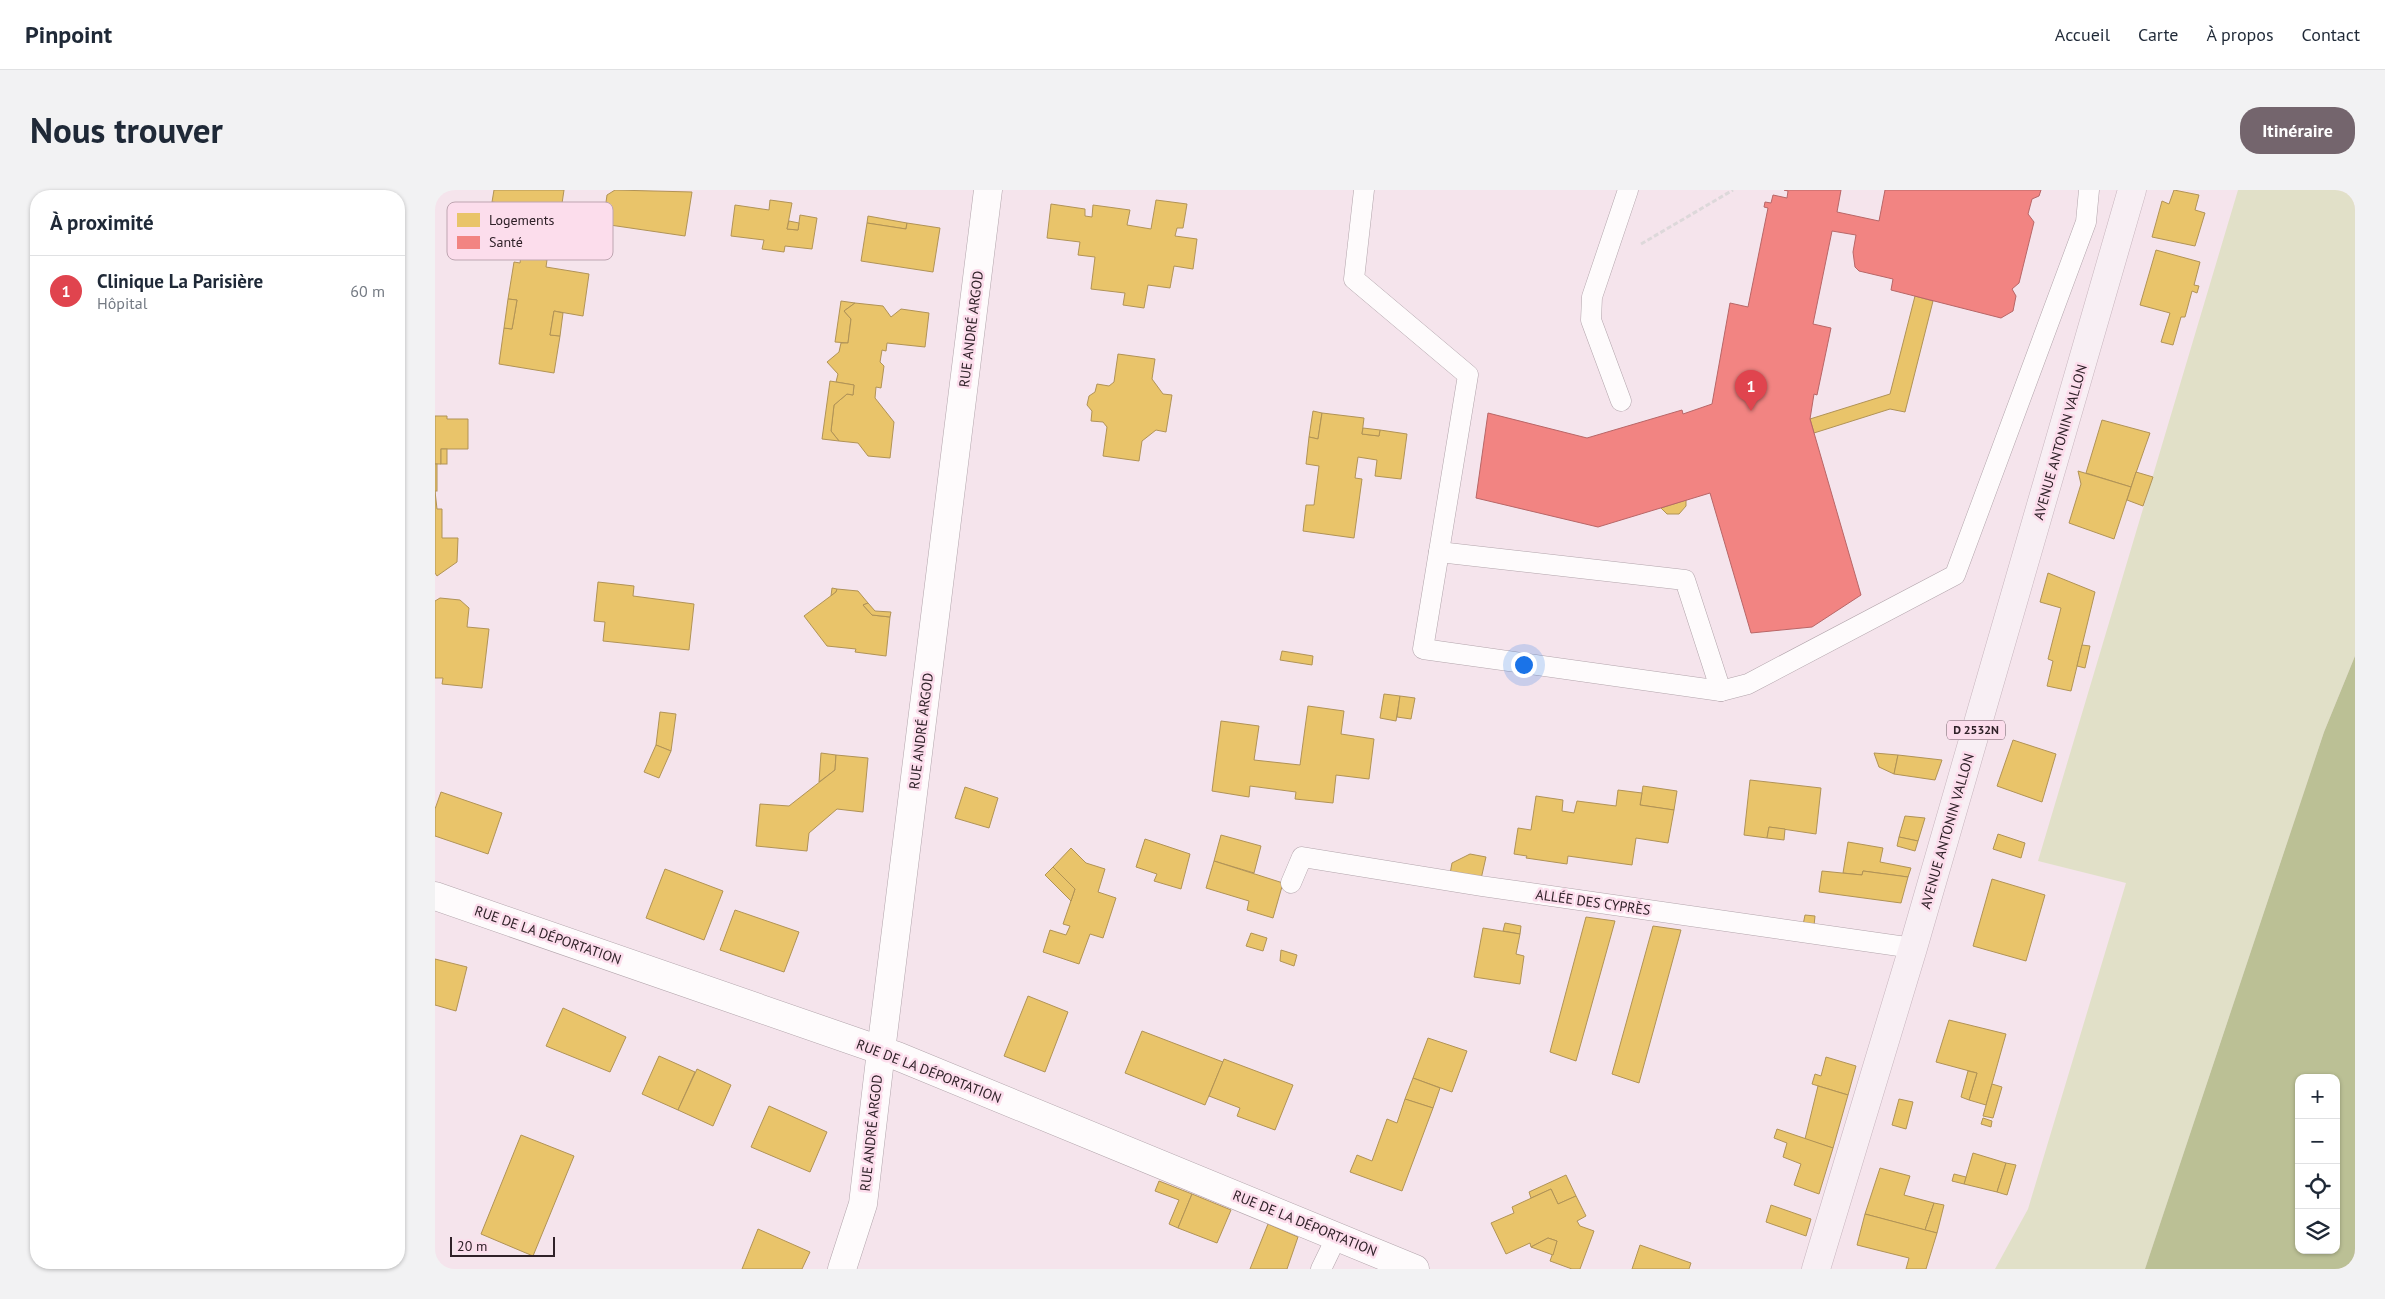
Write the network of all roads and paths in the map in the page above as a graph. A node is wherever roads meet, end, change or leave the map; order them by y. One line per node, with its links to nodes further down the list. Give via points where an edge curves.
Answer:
1 (988, 190): 14 (street, RUE ANDRÉ ARGOD)
2 (1364, 190): 9 (lane, via 1355,279 1468,375)
3 (1628, 190): 7 (lane)
4 (1733, 190): 7 (path)
5 (2089, 190): 10 (lane, via 2086,222 1955,575 1748,684)
6 (2133, 190): 13 (main road, AVENUE ANTONIN VALLON / D 2532N)
7 (1604, 266): 8 (lane, via 1592,297 1591,320)
8 (1621, 401)
9 (1439, 552): 10 (lane, via 1685,580); 10 (lane, via 1423,649)
10 (1721, 691)
11 (1291, 883): 13 (lane, ALLÉE DES CYPRÈS, via 1302,857)
12 (435, 896): 14 (street, RUE DE LA DÉPORTATION)
13 (1913, 948): 19 (main road, AVENUE ANTONIN VALLON / D 2532N)
14 (881, 1051): 15 (street, RUE DE LA DÉPORTATION); 16 (street, RUE ANDRÉ ARGOD, via 863,1204)
15 (1337, 1236): 17 (lane); 18 (street, RUE DE LA DÉPORTATION)
16 (842, 1269)
17 (1321, 1269)
18 (1415, 1269)
19 (1816, 1269)

